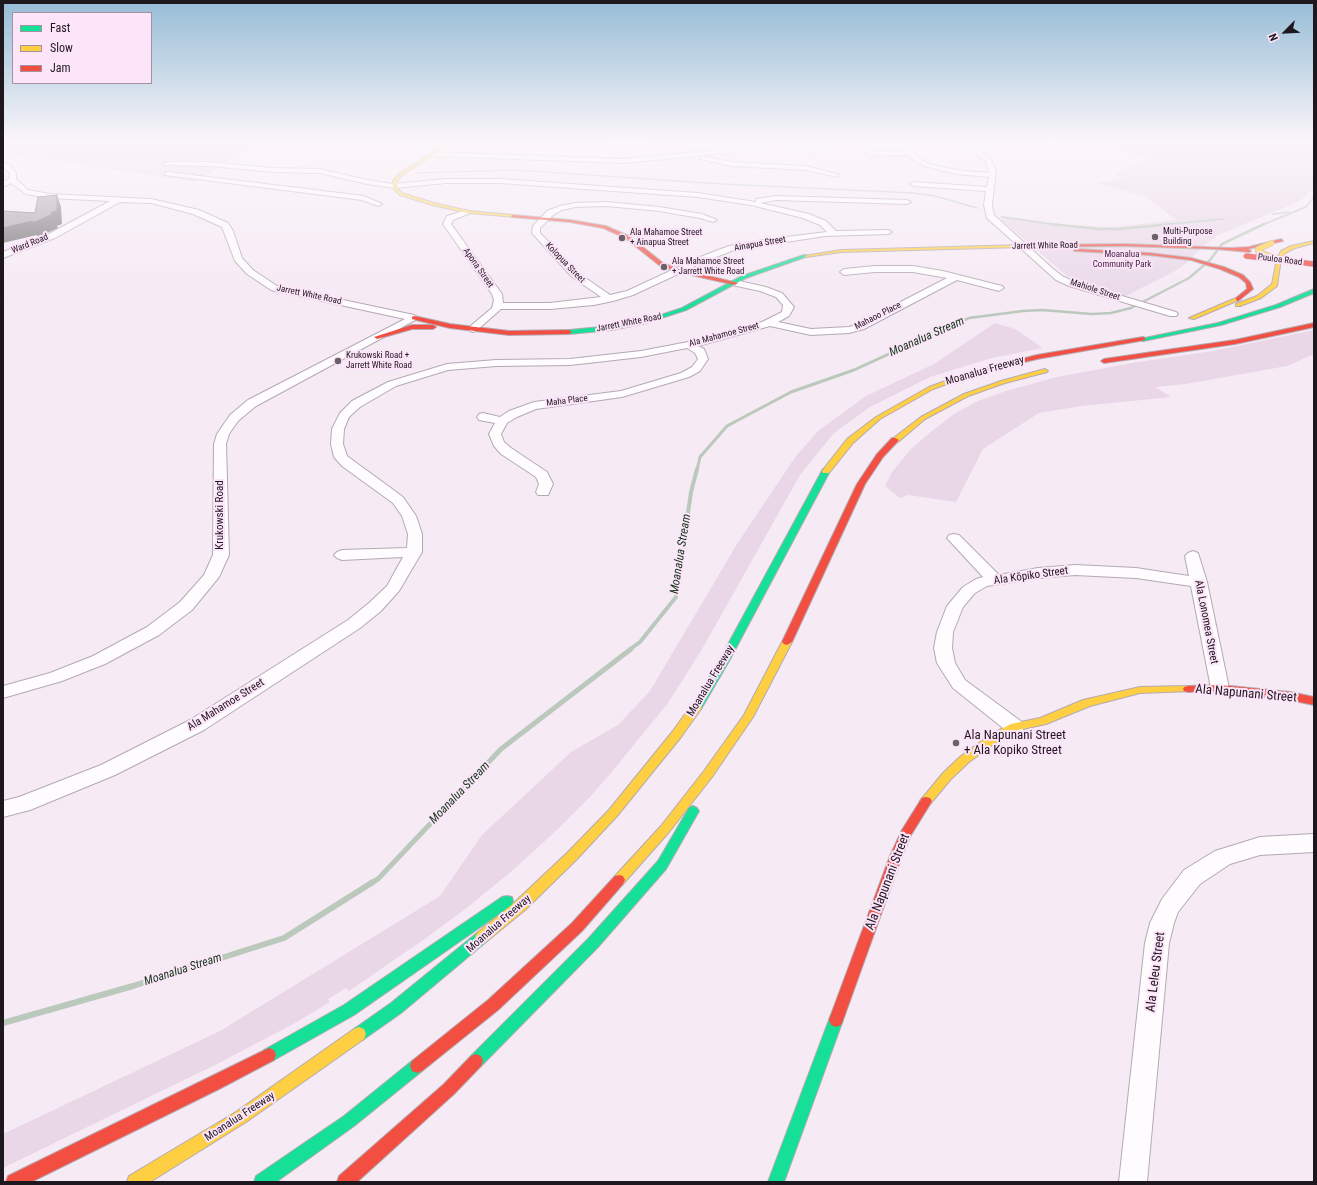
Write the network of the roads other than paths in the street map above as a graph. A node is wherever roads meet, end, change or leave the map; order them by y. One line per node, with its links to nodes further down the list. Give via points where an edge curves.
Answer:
1 (79, 197): 6 (street, Jarrett White Road)
2 (359, 197): 9 (street)
3 (410, 197): 10 (main road, Ala Mahamoe Street)
4 (713, 197): 8 (street)
5 (989, 197): 19 (street, Mahiole Street, via 990,216)
6 (121, 199): 24 (street, Ward Road, via 46,239); 38 (street, Jarrett White Road, via 151,201 183,208 221,223 229,231 238,260 250,272 274,288)
7 (907, 202): 8 (street, via 776,198)
8 (751, 203): 14 (street, via 813,218 823,223)
9 (378, 204)
10 (469, 212): 11 (main road, Ala Mahamoe Street); 35 (street, Apona Street, via 450,218 447,224 497,294)
11 (545, 219): 12 (street, via 560,208 598,204 647,207); 28 (main road, Ala Mahamoe Street, via 585,222 611,229 627,236 657,262); 34 (street, Kolopua Street, via 536,228 536,233 574,274)
12 (714, 220)
13 (888, 232): 14 (street, Ainapua Street)
14 (834, 234): 28 (street, Ainapua Street, via 732,248)
15 (1293, 236): 17 (main road)
16 (1314, 242): 37 (main road, via 1283,252 1279,257 1275,285 1266,293 1235,306)
17 (1272, 243): 20 (main road, bridge); 23 (main road, bridge, via 1258,249)
18 (1053, 248): 19 (main road, Jarrett White Road); 20 (main road, Jarrett White Road, via 1142,245); 21 (main road, Jarrett White Road)
19 (1024, 249): 31 (main road, Jarrett White Road, via 845,251 806,256 753,273); 36 (street, Mahiole Street, via 1059,278 1072,284)
20 (1232, 249): 22 (main road, Jarrett White Road)
21 (1076, 250): 22 (main road, Jarrett White Road); 37 (main road, via 1177,257 1207,263 1231,272 1248,283 1249,292 1242,297)
22 (1248, 253): 23 (main road, Jarrett White Road); 26 (main road, Puuloa Road, bridge)
23 (1260, 253): 25 (main road, Jarrett White Road, bridge); 26 (main road, bridge)
24 (3, 255)
25 (1314, 259)
26 (1298, 262): 27 (main road, Puuloa Road, bridge)
27 (1314, 264)
28 (678, 270): 31 (main road, Ala Mahamoe Street); 34 (street, Ainapua Street, via 638,290)
29 (844, 272): 30 (street, via 894,268 923,270)
30 (956, 277): 32 (street); 39 (street, Mahaoo Place, via 860,327 849,330 811,332)
31 (735, 283): 39 (street, Ala Mahamoe Street, via 769,290 786,301 789,307 786,314); 41 (main road, Jarrett White Road, via 684,310 627,326 553,333)
32 (999, 288)
33 (1314, 291): 45 (main road, Moanalua Freeway, via 1260,312 1219,324)
34 (610, 299): 35 (street, Ainapua Street, via 583,304)
35 (498, 306): 41 (street)
36 (1172, 314)
37 (1200, 316): 45 (main road)
38 (414, 318): 41 (main road, Jarrett White Road, via 428,318); 43 (street, Krukowski Road)
39 (771, 323): 44 (street, Ala Mahamoe Street)
40 (1314, 325): 42 (main road, via 1234,342 1097,361)
41 (470, 329): 43 (main road, via 412,327)
42 (1230, 333)
43 (377, 337): 57 (street, Krukowski Road, via 252,403 223,434 220,449 221,555 211,577 186,606 153,631 99,660 56,677)
44 (689, 345): 48 (street, Maha Place, via 700,351 703,359 696,369 685,375 626,393 534,406 512,414); 51 (street, Ala Mahamoe Street, via 611,358 447,367 382,388 356,404 340,423 336,437 338,450 347,463 390,493 404,508 412,524)
45 (997, 366): 63 (main road, Moanalua Freeway, via 943,383 909,399 868,425 835,458 822,477 704,696 647,772)
46 (1051, 369): 59 (main road, Moanalua Freeway, via 990,386 944,406 913,425 880,456 861,484 789,638)
47 (483, 417): 48 (street)
48 (502, 421): 49 (street, via 495,434 498,443 542,475 546,484)
49 (543, 492)
50 (954, 538): 54 (street)
51 (414, 552): 52 (street); 61 (street, Ala Mahamoe Street, via 393,588 364,617 196,725 136,758 22,804)
52 (342, 555)
53 (1193, 556): 55 (street, Ala Lonomea Street)
54 (994, 580): 55 (street, Ala Kōpiko Street, via 1038,573 1097,570 1136,572); 60 (street, Ala Kōpiko Street, via 982,582 960,599 945,632 944,655 959,684)
55 (1199, 582): 56 (street, Ala Lonomea Street)
56 (1220, 688): 58 (main road, Ala Napunani Street); 60 (main road, Ala Napunani Street, via 1127,693 1087,703 1042,721)
57 (3, 692)
58 (1314, 701)
59 (748, 717): 66 (main road, Moanalua Freeway, via 665,829 577,927 426,1061 349,1121); 67 (main road, via 662,865 593,943 449,1089)
60 (1014, 728): 68 (main road, Ala Napunani Street, via 979,748 946,776 906,833)
61 (3, 809)
62 (1314, 843): 69 (street, Ala Leleu Street, via 1260,846 1223,857 1192,877 1170,906 1157,942)
63 (572, 856): 64 (main road, via 349,1010 214,1084); 65 (main road, Moanalua Freeway, via 520,906 396,1008 241,1117)
64 (14, 1182)
65 (135, 1182)
66 (262, 1182)
67 (345, 1182)
68 (776, 1182)
69 (1133, 1182)

